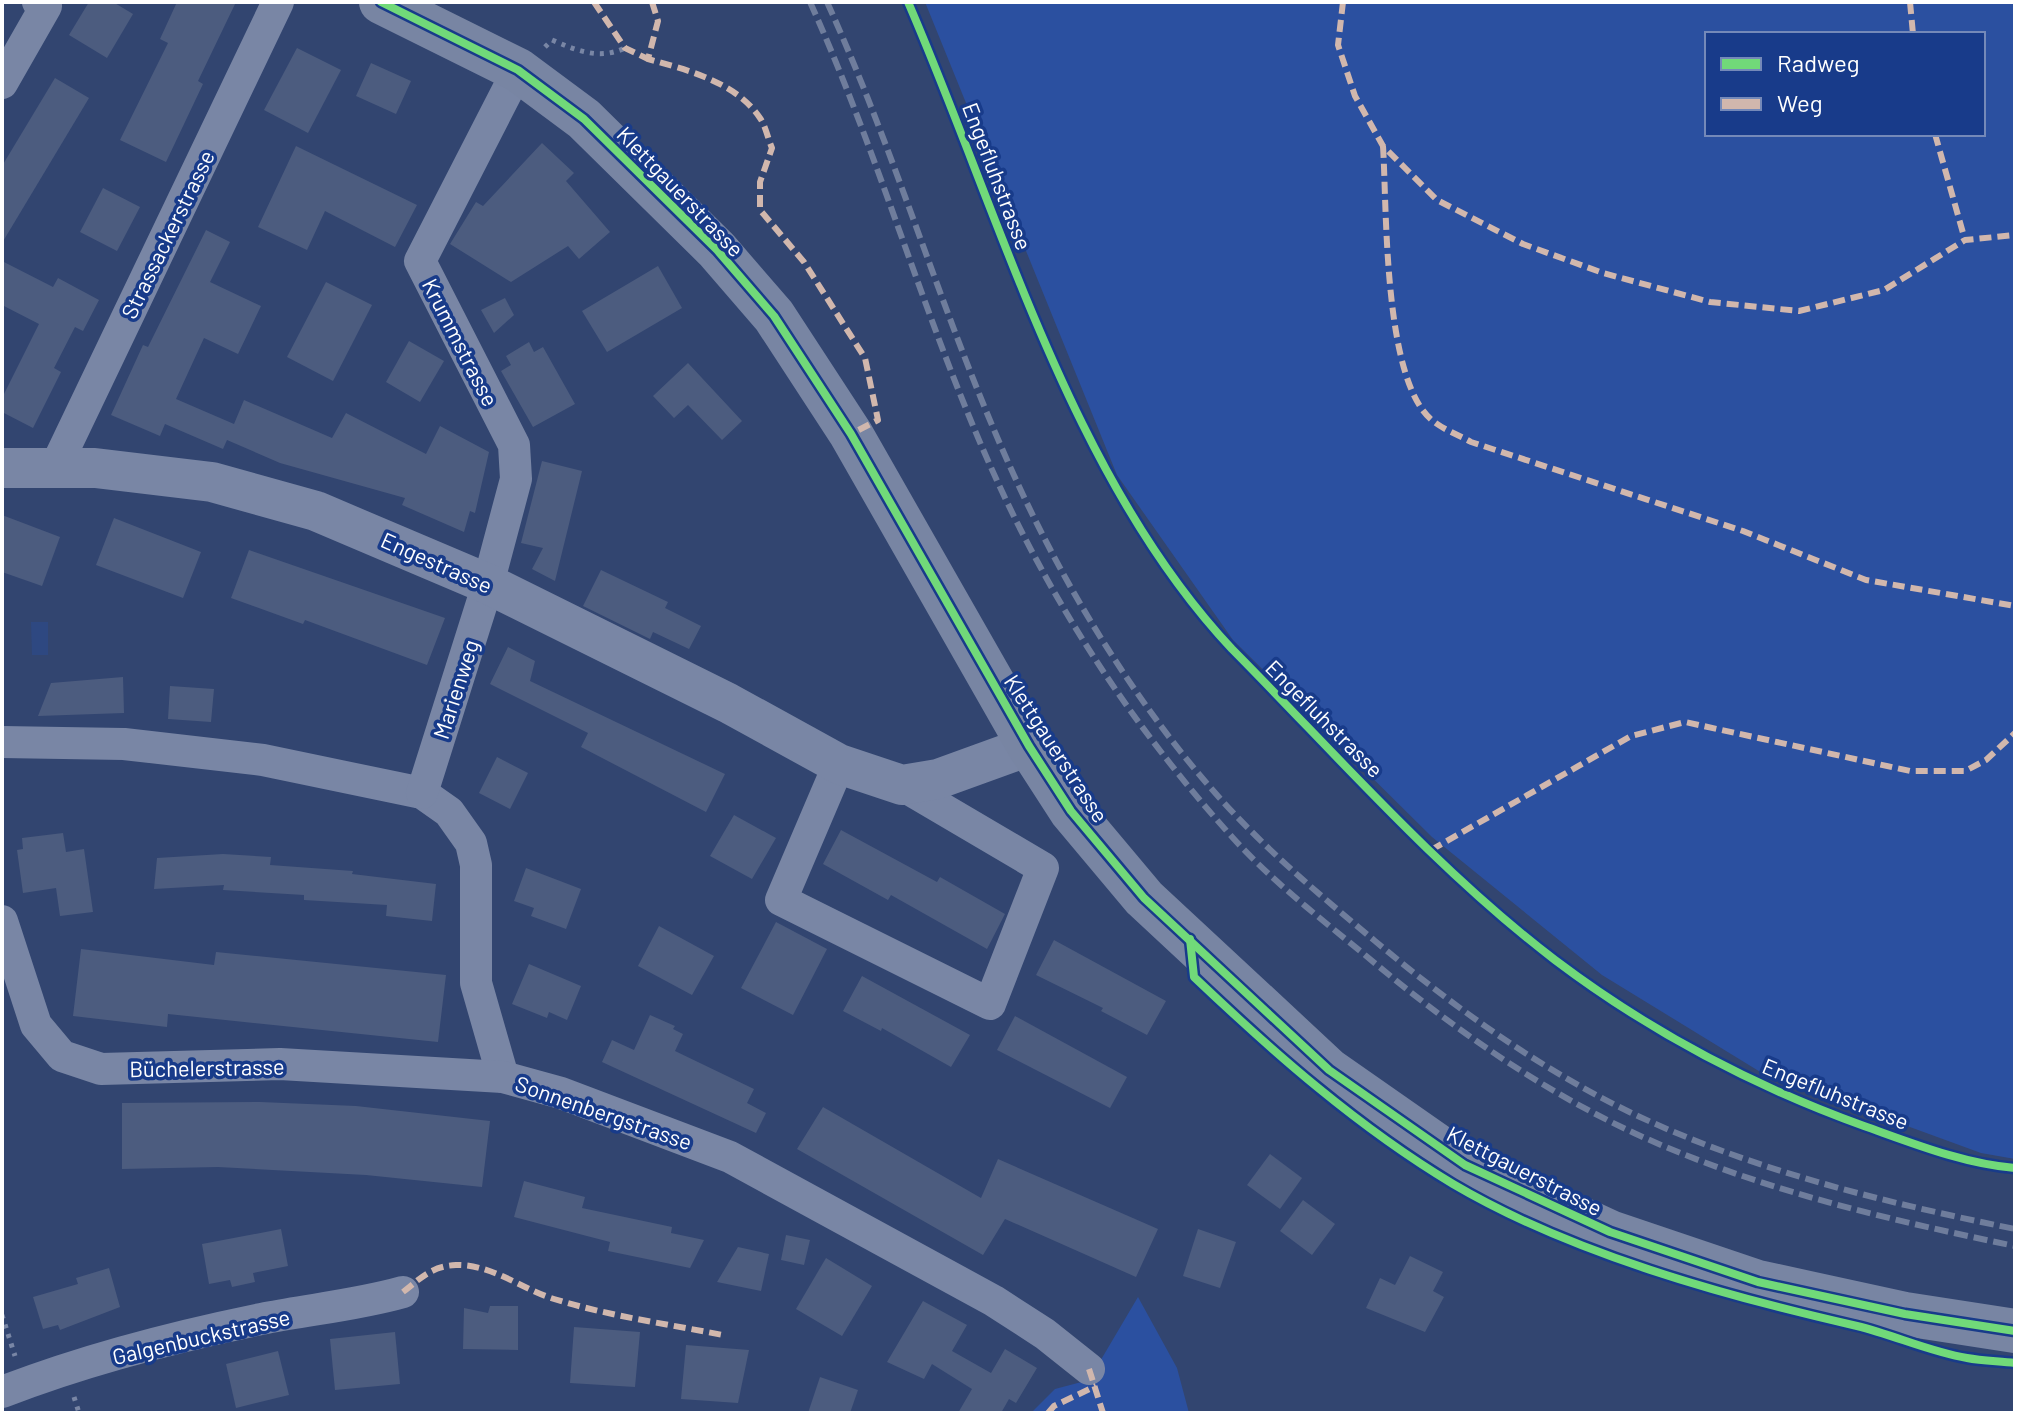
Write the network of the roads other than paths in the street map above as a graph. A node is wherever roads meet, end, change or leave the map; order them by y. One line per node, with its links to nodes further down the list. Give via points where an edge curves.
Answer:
1 (38, 2): 5 (street, via 46,6)
2 (278, 2): 6 (street, Strassackerstrasse)
3 (381, 2): 4 (main road, Klettgauerstrasse)
4 (530, 61): 8 (street, Krummstrasse, via 420,261 514,445 516,479); 10 (main road, Klettgauerstrasse, via 654,184 774,316 851,434)
5 (2, 83)
6 (56, 466): 7 (street, Engestrasse); 8 (street, Engestrasse, via 227,486 316,511)
7 (2, 468)
8 (488, 584): 11 (street, Engestrasse); 13 (street, Marienweg)
9 (2, 742): 13 (street, Sonnenbergstrasse, via 124,744 263,760)
10 (1029, 746): 12 (street, Engestrasse, via 938,779); 17 (main road, Klettgauerstrasse, via 1071,811 1144,898 1329,1070 1465,1165 1610,1232 1758,1282 1945,1322)
11 (839, 764): 12 (street, Engestrasse); 12 (street, Engestrasse, via 781,900 990,1004 1043,868)
12 (902, 785)
13 (422, 793): 15 (street, Sonnenbergstrasse, via 449,812 471,843 476,865 476,983)
14 (4, 937): 15 (street, Büchelerstrasse, via 36,1025 62,1056 101,1069 280,1064)
15 (503, 1077): 18 (street, Sonnenbergstrasse, via 561,1093 730,1157 994,1301)
16 (403, 1292): 19 (street, Galgenbuckstrasse, via 162,1342)
17 (2015, 1331)
18 (1089, 1369)
19 (13, 1388)

